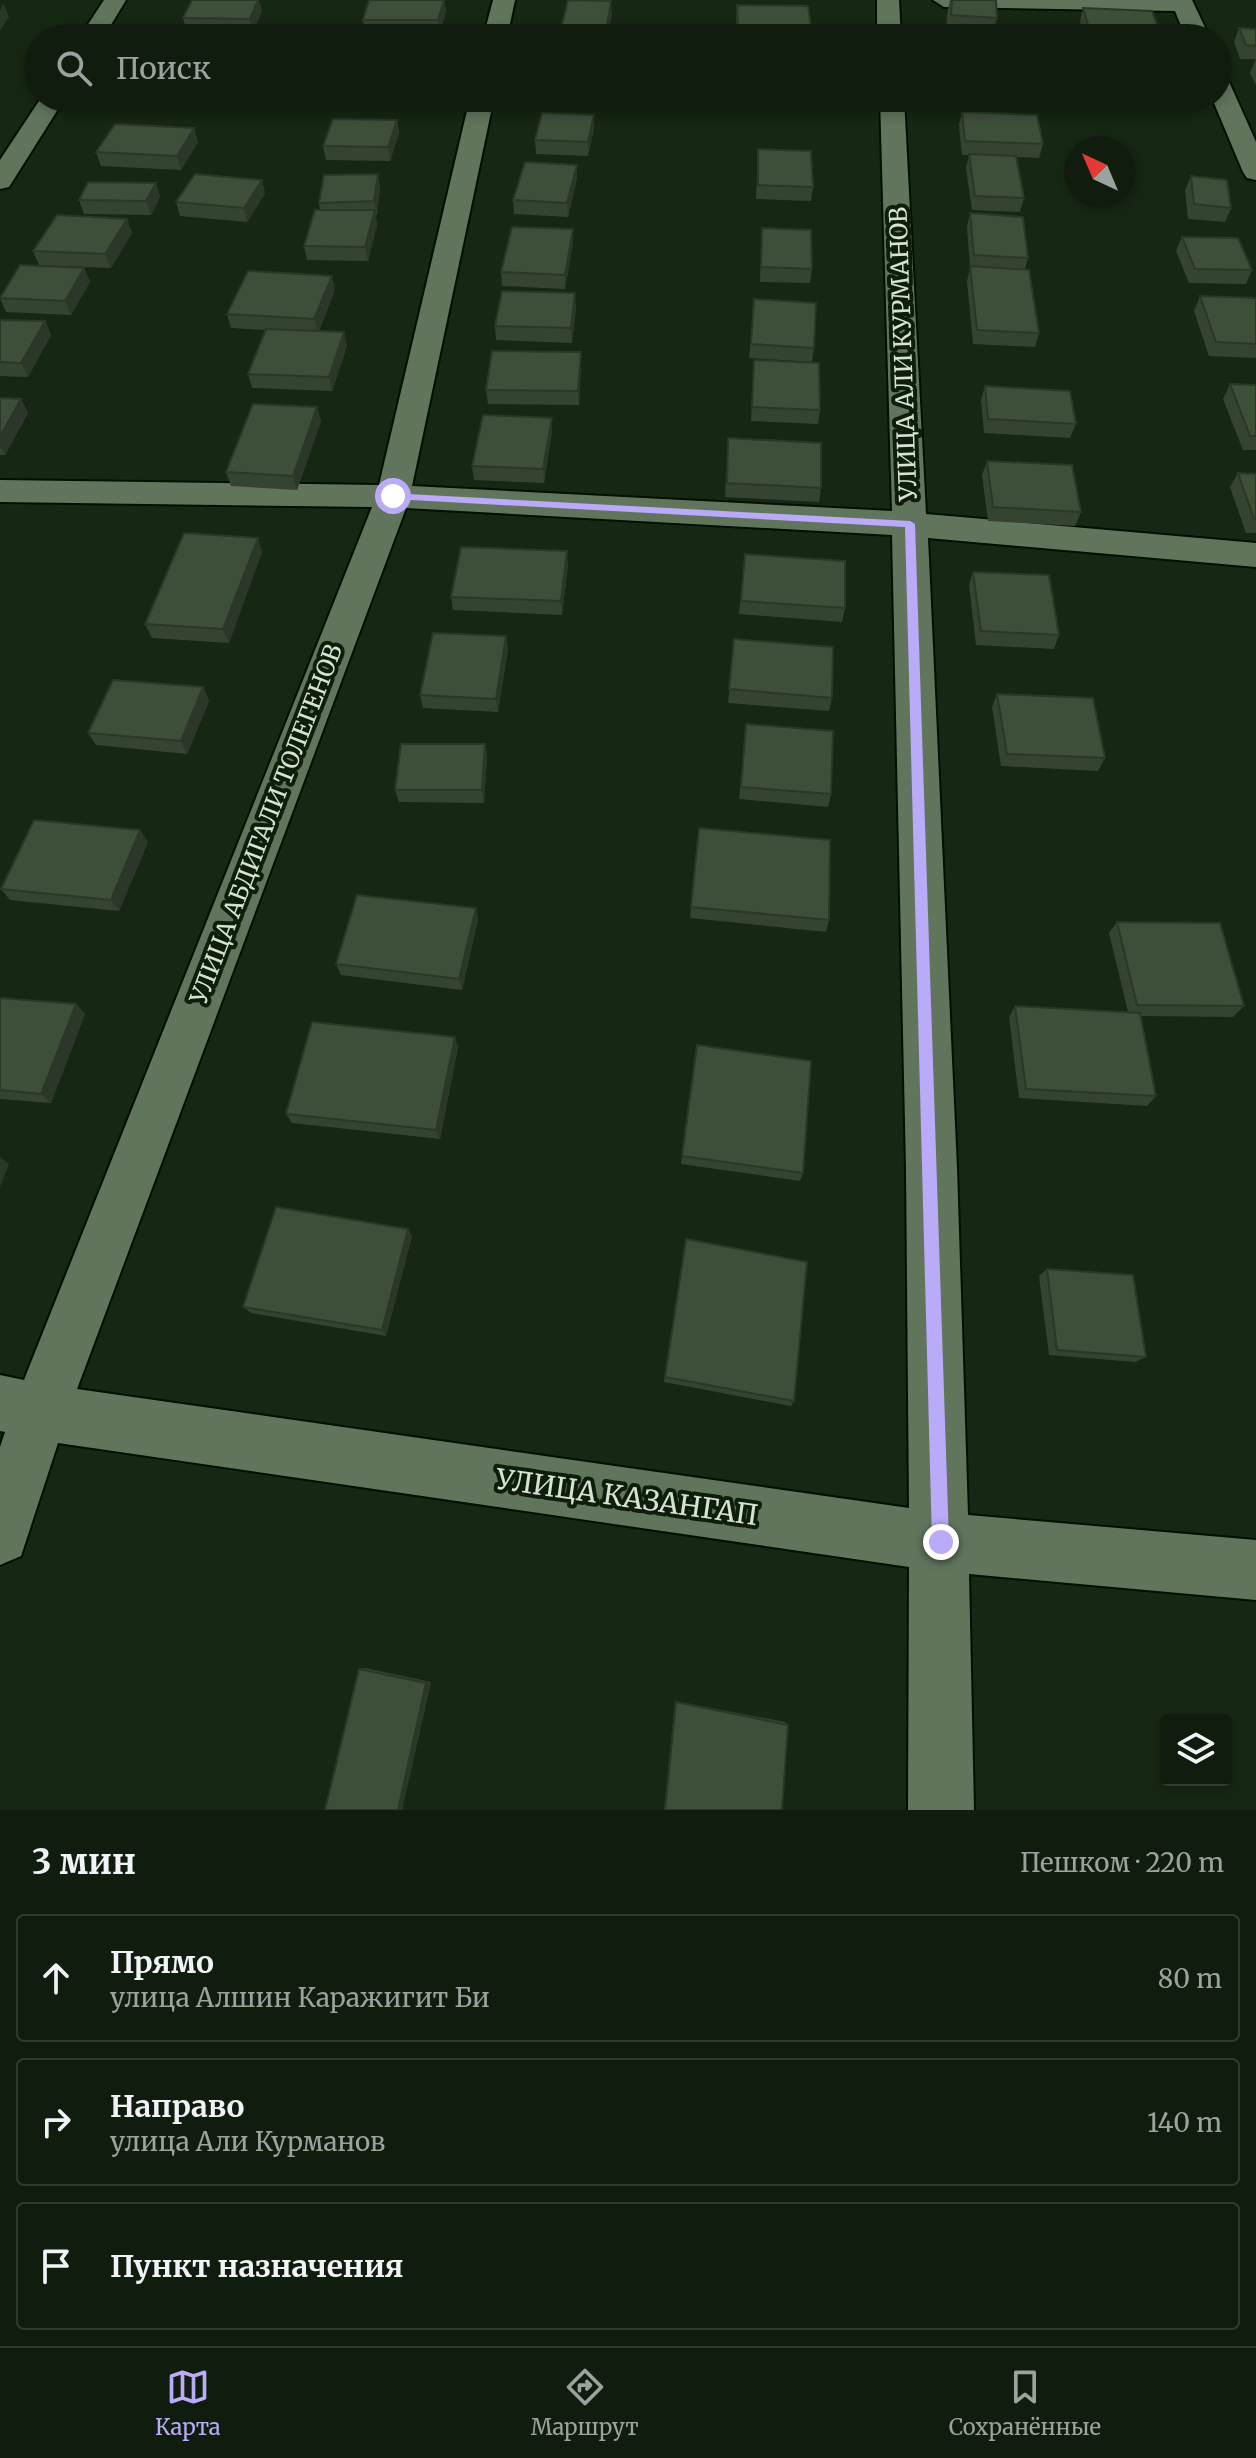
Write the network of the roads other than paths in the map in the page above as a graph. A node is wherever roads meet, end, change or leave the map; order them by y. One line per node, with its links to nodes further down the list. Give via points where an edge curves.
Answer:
1 (115, 0): 5 (street)
2 (504, 0): 6 (street)
3 (888, 0): 7 (street)
4 (944, 0): 8 (street, via 1184,4)
5 (100, 24)
6 (498, 24)
7 (889, 24)
8 (1192, 24)
9 (44, 112): 14 (street)
10 (479, 112): 16 (street, УЛИЦА АБДИГАЛИ ТОЛЕГЕНОВ)
11 (893, 112): 17 (street, УЛИЦА АЛИ КУРМАНОВ)
12 (1230, 112): 13 (street)
13 (1256, 172)
14 (0, 181)
15 (0, 491): 16 (street)
16 (393, 496): 17 (street); 19 (street, УЛИЦА АБДИГАЛИ ТОЛЕГЕНОВ)
17 (910, 524): 18 (street); 21 (street, УЛИЦА АЛИ КУРМАНОВ)
18 (1256, 555)
19 (20, 1408): 20 (street, УЛИЦА АБДИГАЛИ ТОЛЕГЕНОВ); 21 (street, УЛИЦА КАЗАНГАП)
20 (0, 1535)
21 (941, 1542): 22 (street, УЛИЦА КАЗАНГАП); 23 (street, УЛИЦА АЛИ КУРМАНОВ)
22 (1256, 1570)
23 (941, 1810)

